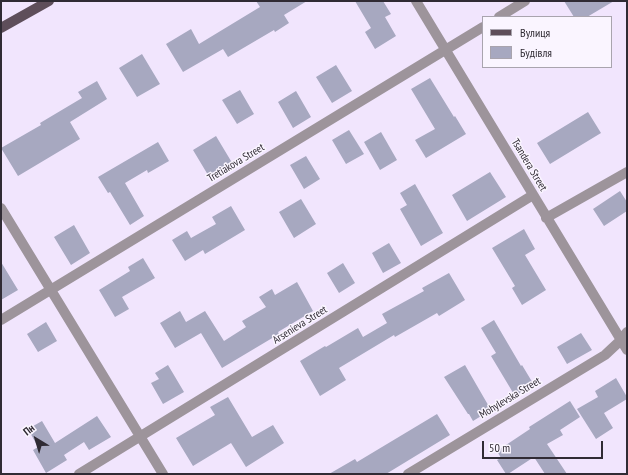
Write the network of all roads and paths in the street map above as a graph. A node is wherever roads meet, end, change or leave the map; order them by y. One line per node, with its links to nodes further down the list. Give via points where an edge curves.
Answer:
1 (49, 1): 5 (main road)
2 (416, 1): 7 (street, Tsandera Street)
3 (525, 1): 4 (street)
4 (501, 16)
5 (1, 28)
6 (482, 28): 7 (street, Tretiakova Street)
7 (446, 50): 9 (street, Tsandera Street); 12 (street, Tretiakova Street)
8 (627, 172): 11 (street)
9 (533, 195): 11 (street, Tsandera Street); 16 (street, Arsenieva Street)
10 (1, 208): 12 (street)
11 (546, 218): 14 (street, Tsandera Street)
12 (51, 290): 13 (street, Tretiakova Street); 16 (street)
13 (1, 320)
14 (624, 336): 15 (street, Tsandera Street); 19 (street, Mohylevska Street, via 605,355)
15 (627, 350)
16 (140, 437): 17 (street, Arsenieva Street); 18 (street)
17 (79, 474)
18 (163, 474)
19 (408, 474)

